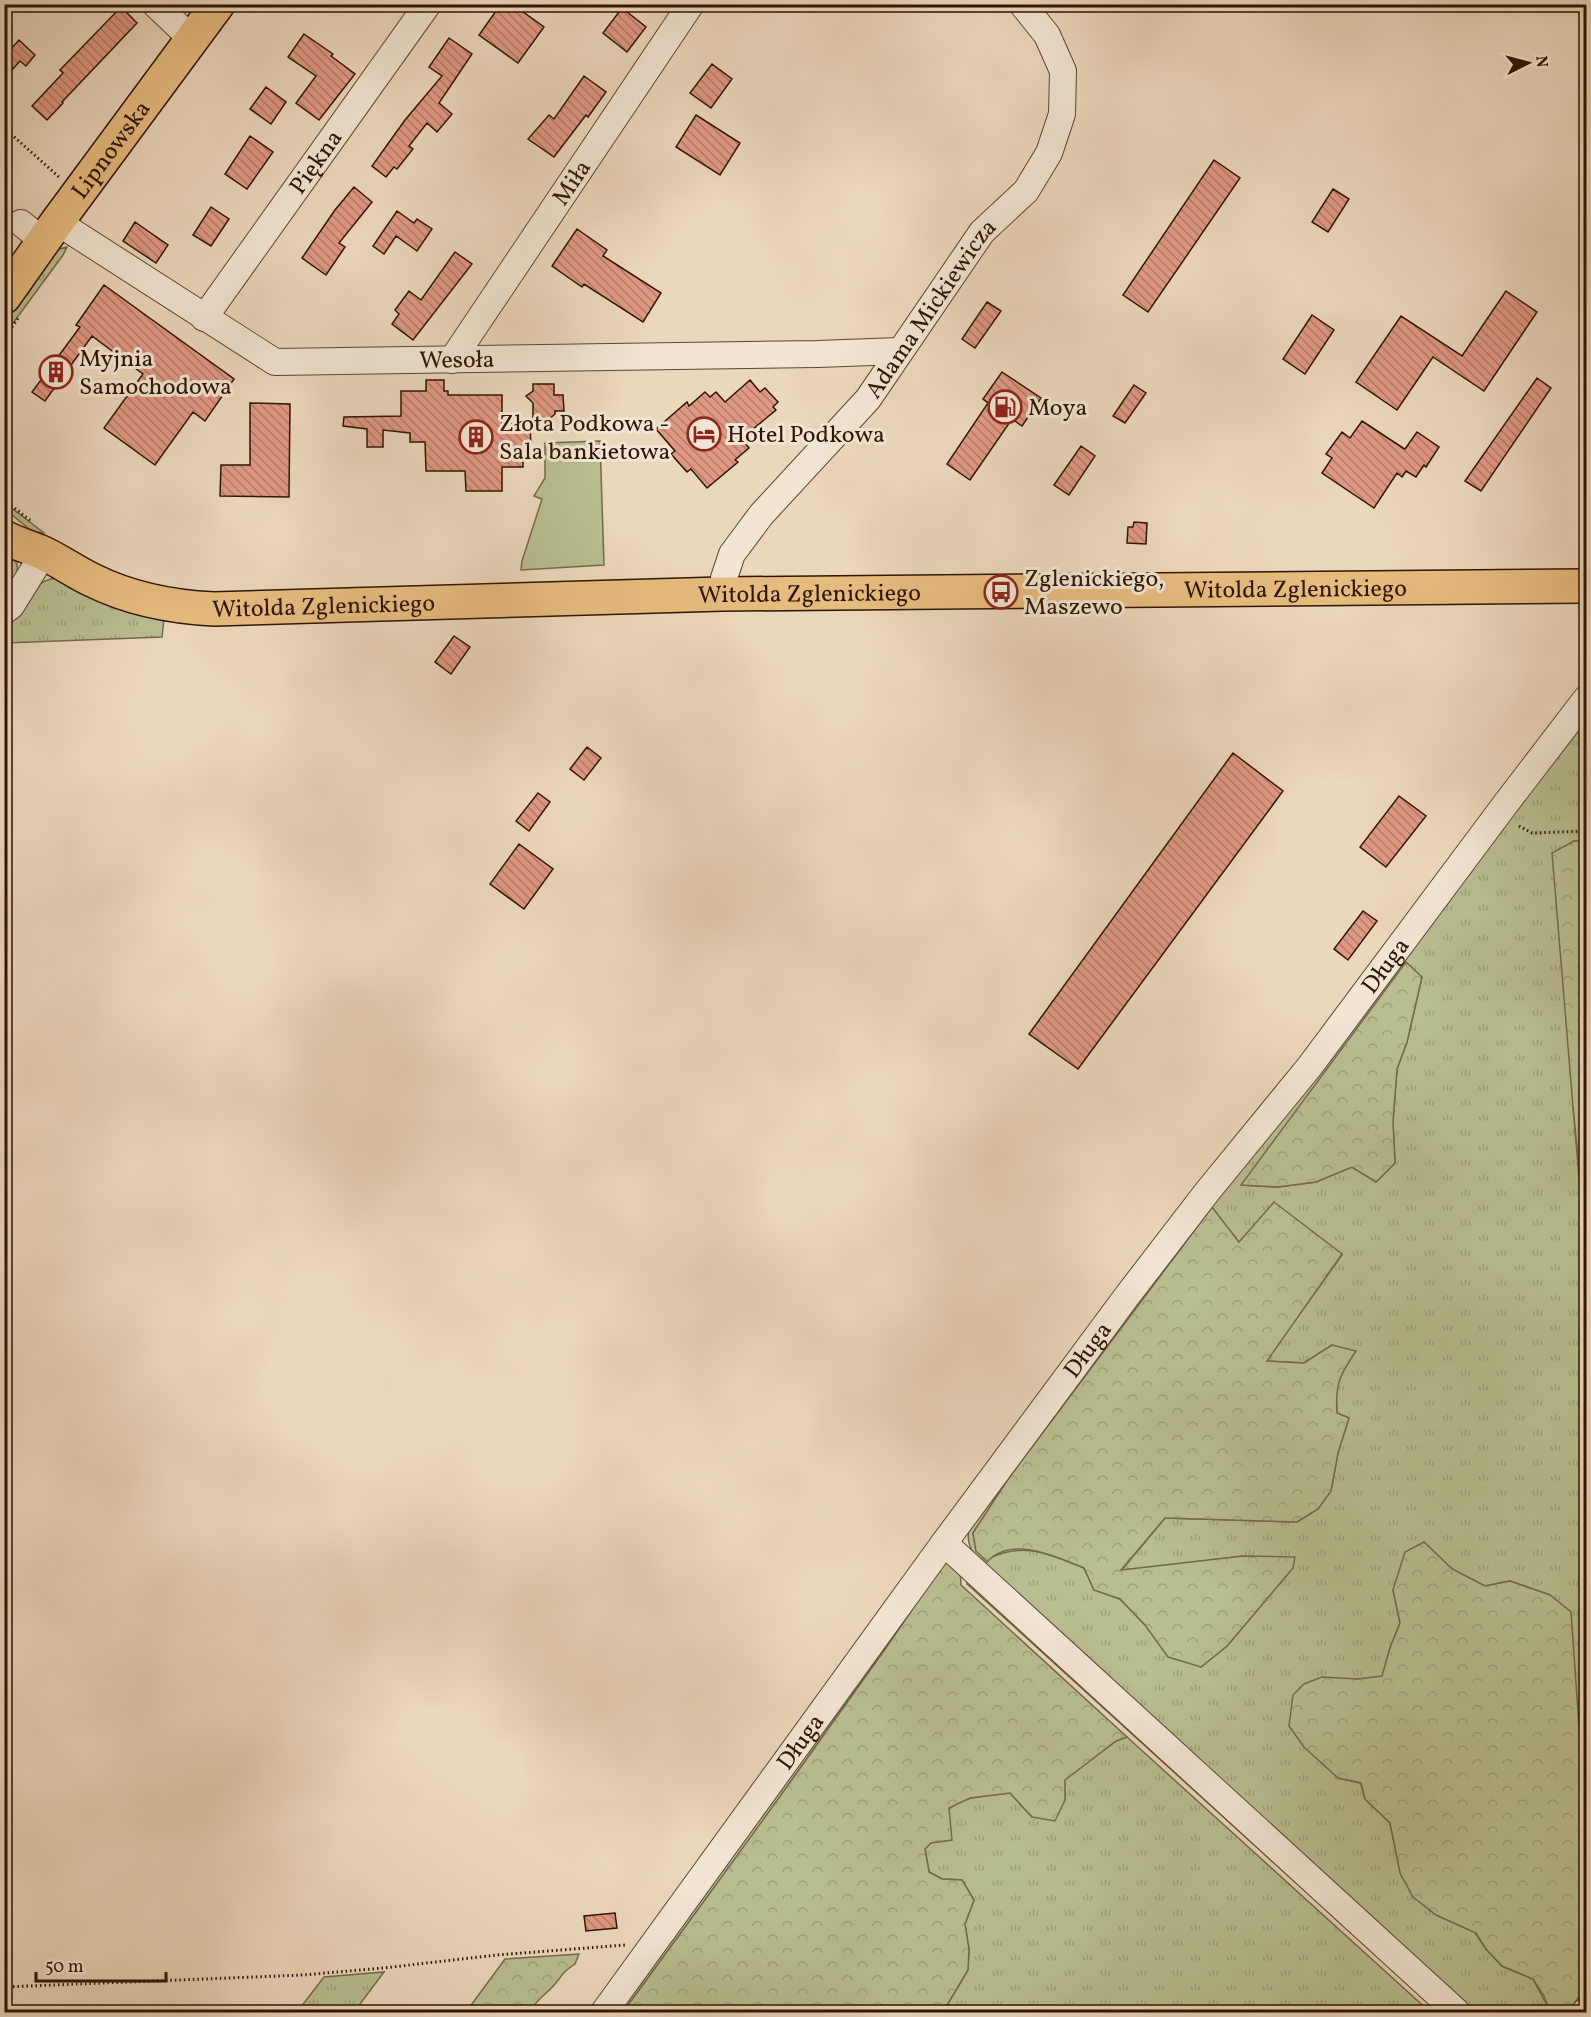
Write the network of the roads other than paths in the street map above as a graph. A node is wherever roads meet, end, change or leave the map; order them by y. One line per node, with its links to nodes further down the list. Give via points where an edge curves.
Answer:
1 (155, 4): 6 (street)
2 (218, 4): 6 (main road, Lipnowska)
3 (428, 4): 9 (street, Piękna)
4 (691, 4): 11 (street, Miła)
5 (1022, 4): 10 (street, Adama Mickiewicza, via 1047,35 1063,71 1062,114 1049,153 1026,191 982,232)
6 (193, 40): 7 (main road, Lipnowska)
7 (40, 229): 8 (main road, Lipnowska); 9 (street, Wesoła)
8 (4, 297)
9 (204, 318): 11 (street, Wesoła, via 275,362)
10 (899, 351): 11 (street, Wesoła); 16 (street, Adama Mickiewicza, via 868,399 760,515 732,554)
11 (452, 360)
12 (4, 517): 14 (main road, Witolda Zglenickiego)
13 (4, 537): 14 (main road, Witolda Zglenickiego)
14 (44, 553): 16 (main road, Witolda Zglenickiego, via 108,588 159,603 198,608); 17 (street)
15 (1587, 585): 16 (main road, Witolda Zglenickiego)
16 (722, 594)
17 (4, 611)
18 (1587, 699): 19 (street, Długa, via 1310,1066 1127,1296)
19 (945, 1543): 20 (street, Długa); 21 (street)
20 (604, 2013)
21 (1457, 2013)

